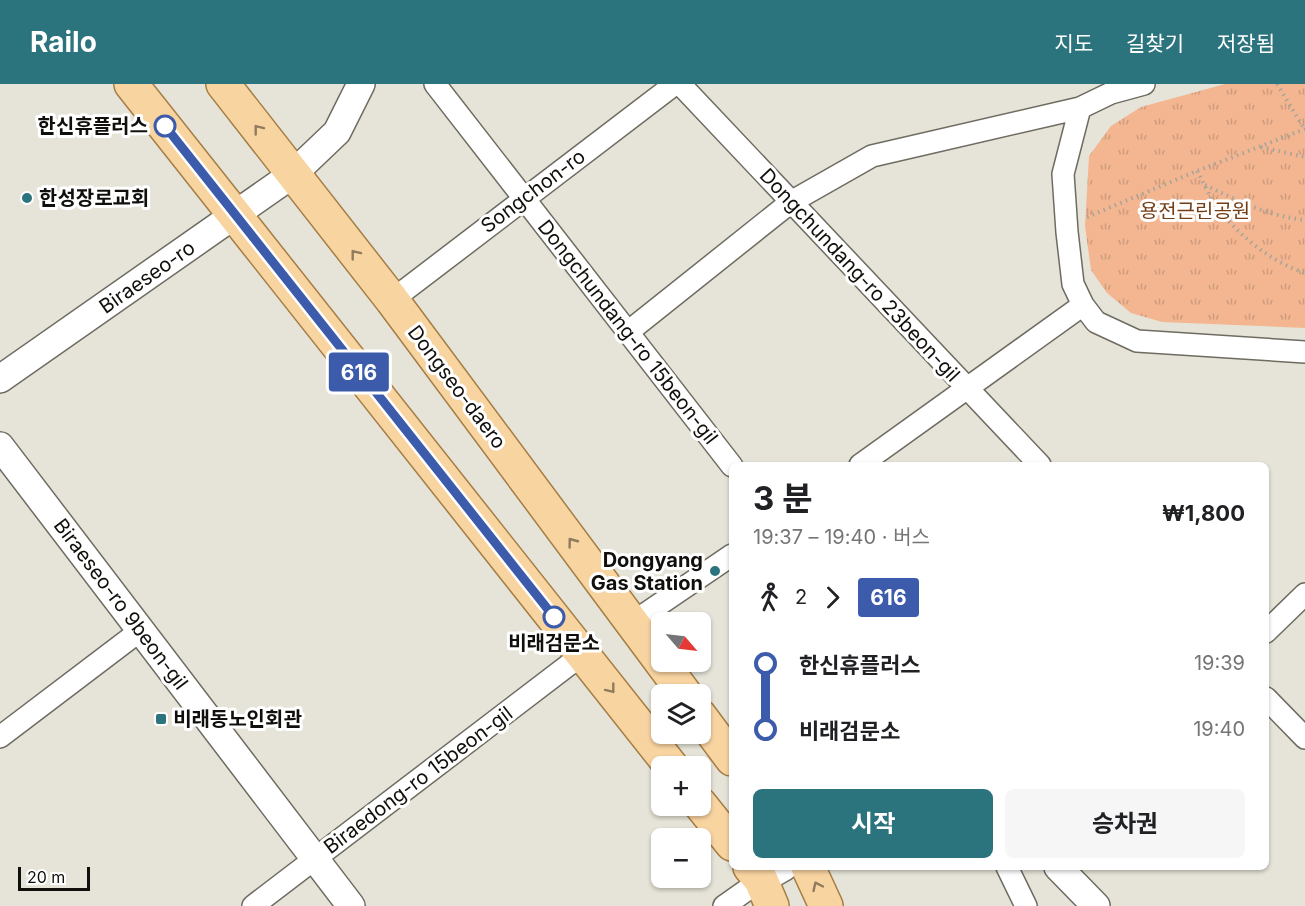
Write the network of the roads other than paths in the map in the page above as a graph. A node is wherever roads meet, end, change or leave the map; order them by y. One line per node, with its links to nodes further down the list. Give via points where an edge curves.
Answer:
1 (131, 84): 12 (main road)
2 (223, 84): 9 (main road, Dongseo-daero, one-way to 2)
3 (361, 84): 9 (street, Biraeseo-ro, via 337,132)
4 (435, 84): 10 (street, Dongchundang-ro 15beon-gil)
5 (675, 84): 10 (street, Songchon-ro)
6 (680, 84): 11 (street, Dongchundang-ro 23beon-gil)
7 (1144, 84): 8 (street, via 1111,93)
8 (1080, 108): 11 (street, via 872,156); 14 (street, via 1063,174 1073,284)
9 (293, 174): 12 (street, Biraeseo-ro); 13 (main road, Dongseo-daero, one-way to 9)
10 (524, 197): 13 (street, Songchon-ro); 15 (street, Dongchundang-ro 15beon-gil)
11 (791, 202): 15 (street); 18 (street, Dongchundang-ro 23beon-gil)
12 (235, 216): 17 (street, Biraeseo-ro); 28 (main road)
13 (392, 300): 25 (main road, Dongseo-daero, one-way to 13)
14 (1083, 305): 16 (street, via 1096,322 1137,341); 18 (street)
15 (628, 332): 20 (street, Dongchundang-ro 15beon-gil)
16 (1305, 352)
17 (0, 380)
18 (966, 388): 21 (street); 22 (street, Dongchundang-ro 23beon-gil)
19 (0, 446): 27 (street, Biraeseo-ro 9beon-gil)
20 (729, 462)
21 (864, 462)
22 (1037, 462)
23 (729, 557): 25 (street)
24 (1305, 594): 26 (street)
25 (632, 622): 29 (main road, Dongseo-daero)
26 (1269, 629)
27 (141, 630): 32 (street); 38 (street, Biraeseo-ro 9beon-gil)
28 (583, 654): 35 (main road, one-way to 35); 38 (street, Biraedong-ro 15beon-gil)
29 (678, 684)
30 (1269, 701): 33 (street)
31 (711, 731): 34 (main road)
32 (0, 737)
33 (1305, 738)
34 (729, 755)
35 (663, 756)
36 (710, 816): 37 (main road)
37 (729, 840)
38 (315, 858): 43 (street, Biraedong-ro 15beon-gil); 44 (street, Biraeseo-ro 9beon-gil)
39 (809, 870): 46 (main road, one-way to 39)
40 (1008, 870): 47 (street)
41 (1061, 870): 48 (street)
42 (767, 880): 45 (street)
43 (253, 906)
44 (351, 906)
45 (724, 906)
46 (826, 906)
47 (1026, 906)
48 (1096, 906)

